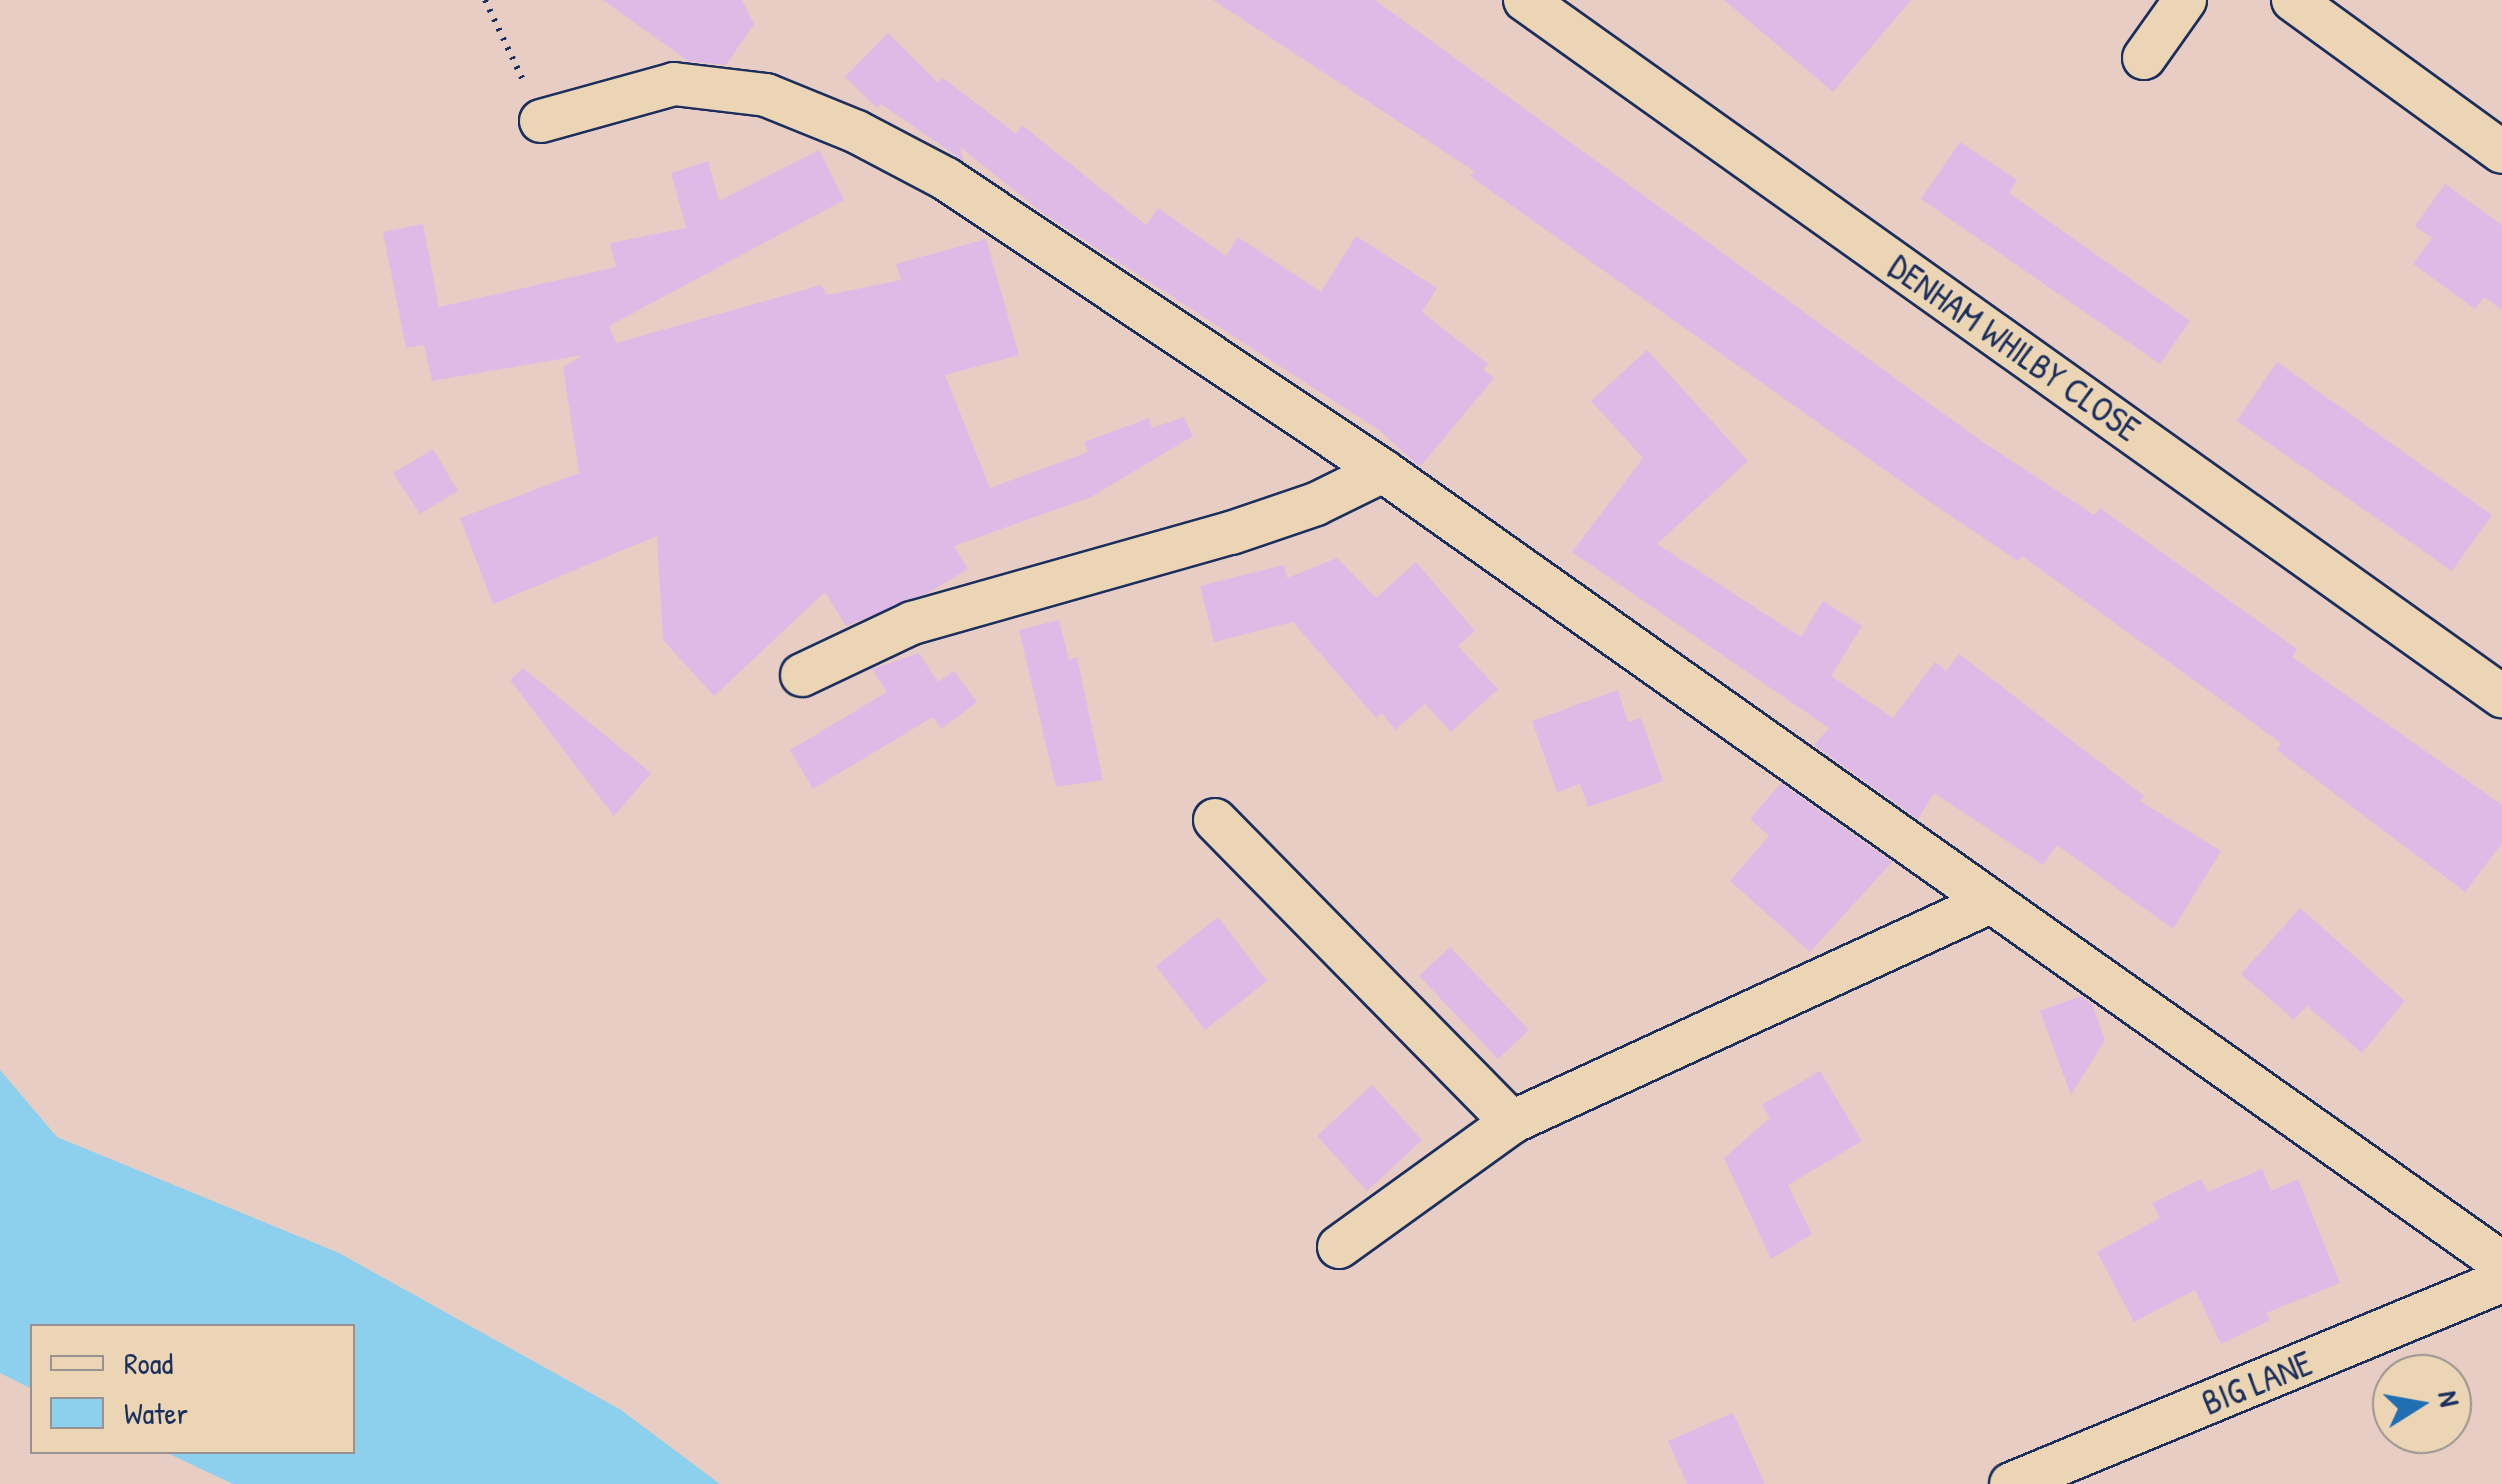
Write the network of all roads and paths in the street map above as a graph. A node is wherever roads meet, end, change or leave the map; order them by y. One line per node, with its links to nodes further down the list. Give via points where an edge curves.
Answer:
1 (485, 0): 7 (path)
2 (1525, 0): 11 (street, DENHAM WHILBY CLOSE)
3 (2185, 0): 6 (street)
4 (2293, 0): 5 (street)
5 (2345, 17): 8 (street)
6 (2144, 58)
7 (541, 121): 9 (street, via 674,84 766,96 857,132 946,179)
8 (2502, 152)
9 (1383, 470): 10 (street, via 1316,504 1231,533 912,624); 13 (street)
10 (802, 675)
11 (2502, 696)
12 (1215, 820): 14 (street)
13 (1986, 904): 14 (street); 16 (street)
14 (1512, 1122): 15 (street)
15 (1339, 1247)
16 (2502, 1263)
17 (2502, 1281): 18 (street, BIG LANE)
18 (2011, 1484)

